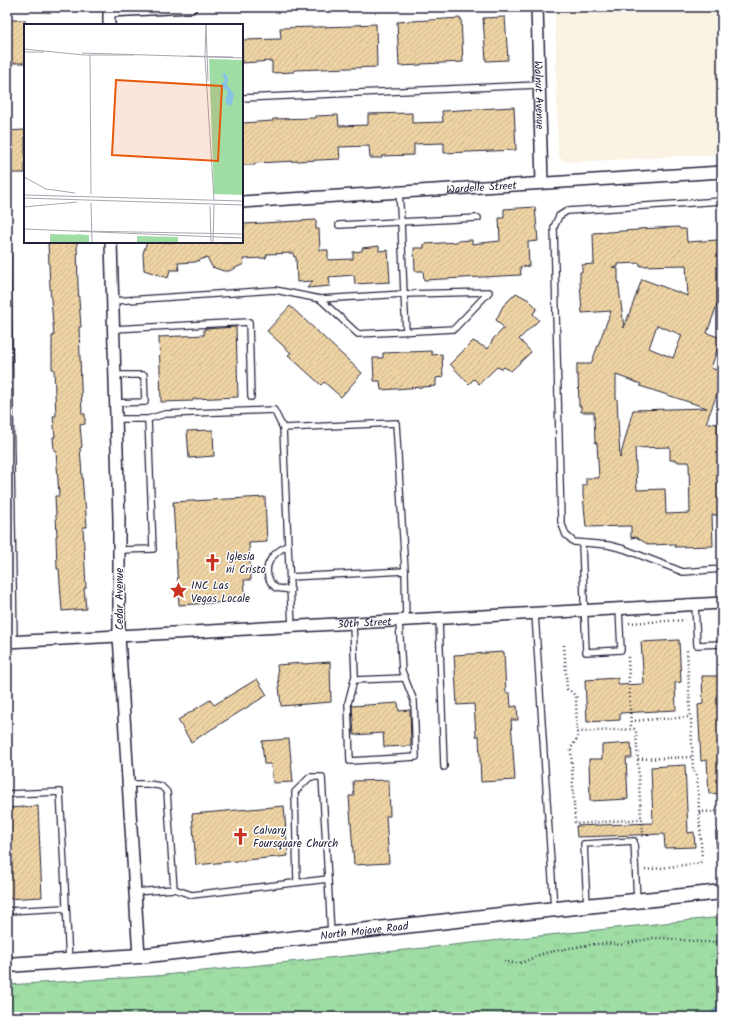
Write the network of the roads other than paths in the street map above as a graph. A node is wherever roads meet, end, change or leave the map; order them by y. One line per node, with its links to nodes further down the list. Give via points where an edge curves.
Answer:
1 (191, 7): 3 (street)
2 (537, 7): 5 (street, Walnut Avenue)
3 (109, 9): 4 (street)
4 (109, 24)
5 (539, 85): 6 (lane); 8 (street, Walnut Avenue)
6 (243, 98)
7 (722, 172): 8 (street, Wardelle Street)
8 (542, 183): 9 (street, Wardelle Street)
9 (399, 192): 11 (street, Wardelle Street); 13 (lane)
10 (722, 201): 28 (lane, via 567,211 559,216 554,227 561,522 566,535 574,542)
11 (243, 202)
12 (478, 218): 13 (lane)
13 (401, 222): 14 (lane); 17 (lane)
14 (340, 225)
15 (7, 228): 45 (lane)
16 (111, 243): 19 (street, Cedar Avenue)
17 (404, 294): 18 (lane); 21 (lane); 21 (lane, via 488,292 454,329)
18 (320, 299): 19 (lane, via 275,290); 21 (lane, via 358,334)
19 (113, 301): 20 (street, Cedar Avenue)
20 (114, 329): 22 (street, Cedar Avenue); 23 (lane, via 249,322)
21 (406, 331)
22 (115, 375): 24 (street, Cedar Avenue); 24 (lane, via 144,375 145,402)
23 (251, 397)
24 (115, 403): 25 (street, Cedar Avenue)
25 (116, 419): 26 (lane); 30 (street, Cedar Avenue)
26 (148, 419): 27 (lane, via 165,414 274,410); 30 (lane, via 153,549)
27 (283, 428): 29 (lane); 32 (lane, via 396,423)
28 (582, 543): 31 (lane, via 624,549 683,572); 38 (lane)
29 (288, 545): 33 (lane); 34 (lane, via 278,550 270,559 267,569 270,581 276,588)
30 (119, 550): 44 (street, Cedar Avenue)
31 (722, 569)
32 (405, 571): 33 (lane); 41 (lane)
33 (290, 577): 34 (lane)
34 (291, 590): 43 (lane)
35 (722, 603): 36 (street, 30th Street)
36 (695, 605): 37 (street, 30th Street); 46 (lane, via 697,645)
37 (619, 609): 38 (street, 30th Street); 38 (lane, via 621,650 586,652)
38 (584, 611): 39 (street, 30th Street)
39 (535, 614): 40 (street, 30th Street); 62 (lane)
40 (439, 619): 41 (street, 30th Street); 49 (lane)
41 (403, 621): 42 (street, 30th Street); 47 (lane, via 402,671)
42 (353, 624): 43 (street, 30th Street); 48 (lane)
43 (292, 627): 44 (street, 30th Street)
44 (119, 636): 45 (street, 30th Street); 50 (street, Cedar Avenue)
45 (11, 642)
46 (722, 644)
47 (405, 678): 48 (lane); 48 (lane, via 414,701 416,757 350,761 348,703)
48 (354, 680)
49 (444, 766)
50 (128, 784): 56 (lane, via 161,786 167,792); 57 (street, Cedar Avenue)
51 (7, 794): 61 (lane, via 60,792)
52 (722, 833): 53 (lane, via 719,833)
53 (722, 870)
54 (328, 879): 55 (lane); 55 (lane, via 322,777 310,777 295,792); 64 (lane)
55 (297, 882): 56 (lane, via 192,895)
56 (174, 889): 57 (lane)
57 (135, 892): 65 (street, Cedar Avenue)
58 (722, 892): 59 (street, North Mojave Road)
59 (637, 901): 60 (street, North Mojave Road); 60 (lane, via 634,841 584,844)
60 (588, 906): 62 (street, North Mojave Road)
61 (66, 908): 63 (lane); 66 (lane)
62 (554, 910): 64 (street, North Mojave Road)
63 (7, 911)
64 (331, 935): 65 (street, North Mojave Road)
65 (139, 956): 66 (street, North Mojave Road)
66 (69, 961): 67 (street, North Mojave Road)
67 (7, 965)

